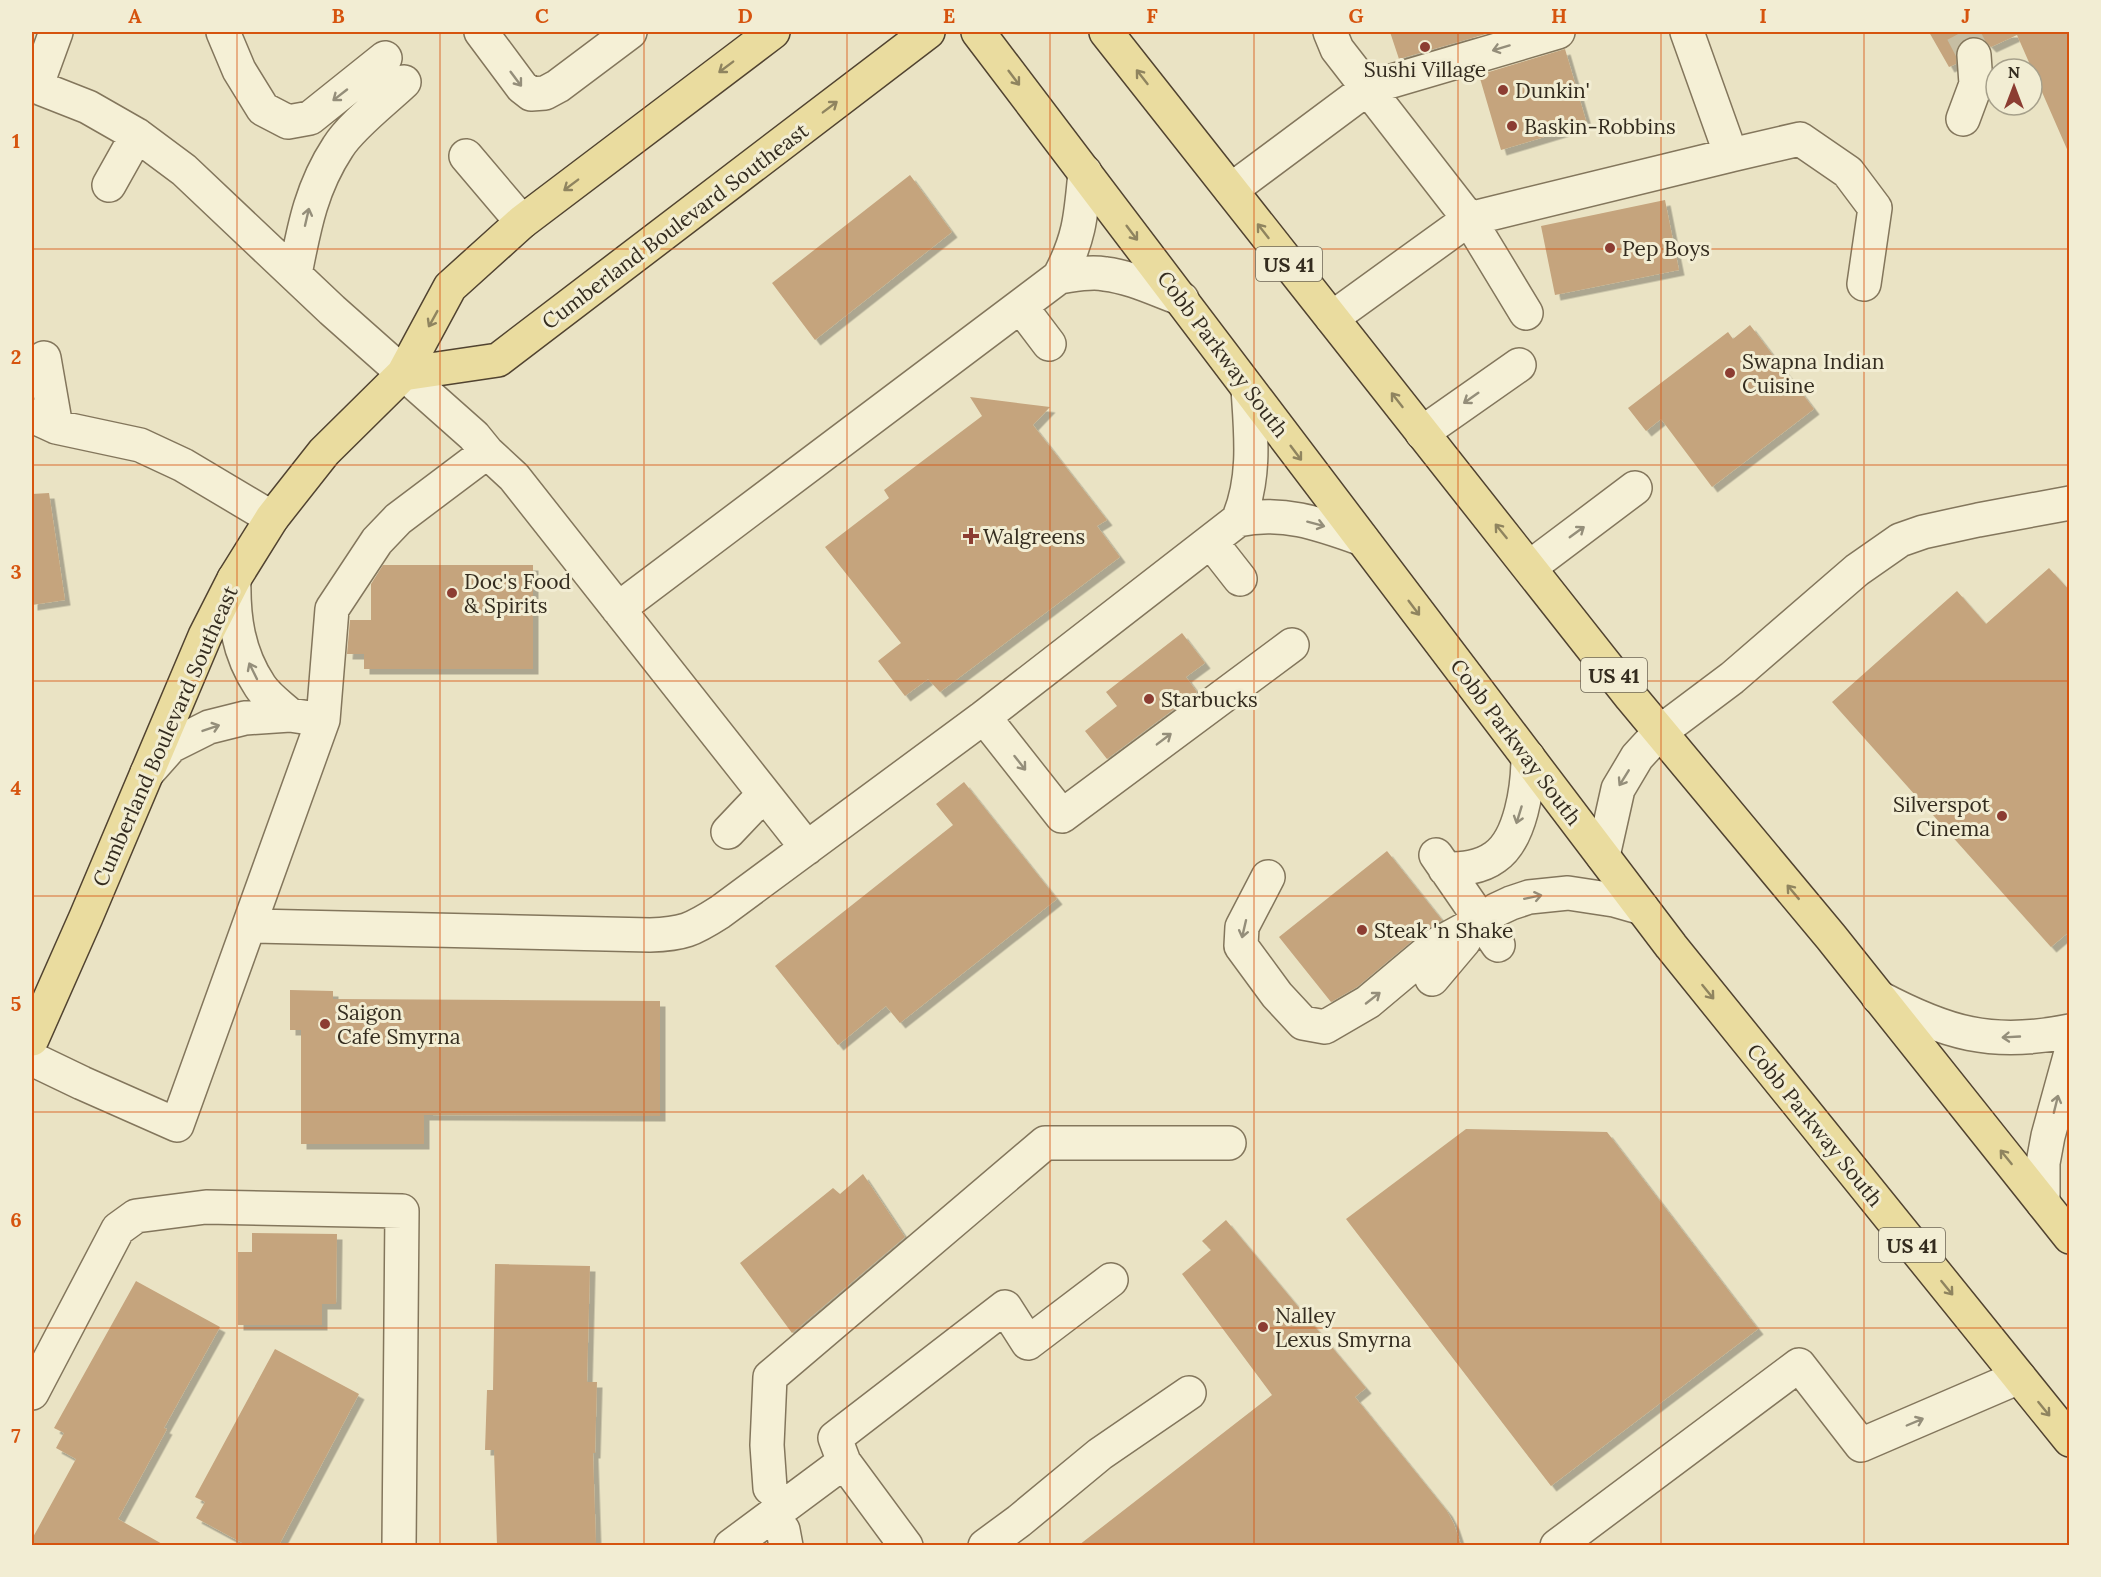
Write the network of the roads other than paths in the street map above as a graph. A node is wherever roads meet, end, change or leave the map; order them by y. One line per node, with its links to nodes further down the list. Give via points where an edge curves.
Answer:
1 (56, 32): 13 (street)
2 (223, 32): 24 (street, one-way to 2, via 308,210 322,177 339,145 368,116 395,70 310,118 288,122 263,109 239,70)
3 (482, 32): 4 (street, one-way to 4, via 531,94 545,93 558,86)
4 (630, 32)
5 (773, 32): 23 (main road, Cumberland Boulevard Southeast, one-way to 23)
6 (928, 32): 33 (main road, Cumberland Boulevard Southeast, one-way to 6, via 498,360)
7 (978, 32): 19 (main road, Cobb Parkway South / US 41, one-way to 19)
8 (1106, 32): 21 (main road, US 41, one-way to 8)
9 (1330, 32): 14 (street, via 1337,49)
10 (1557, 32): 14 (street, one-way to 14)
11 (1687, 32): 17 (street)
12 (1974, 55): 15 (street, via 1976,84)
13 (34, 86): 16 (street, via 88,107)
14 (1368, 88): 21 (street); 22 (street)
15 (1963, 119)
16 (137, 135): 20 (street); 24 (street, via 184,170)
17 (1731, 155): 22 (street); 26 (street, via 1800,139 1848,172 1875,208)
18 (466, 156): 23 (street)
19 (1085, 172): 25 (street, via 1078,232); 27 (main road, Cobb Parkway South / US 41, one-way to 27)
20 (109, 185)
21 (1231, 190): 30 (main road, US 41, one-way to 21)
22 (1469, 219): 29 (street); 30 (street)
23 (522, 222): 33 (main road, Cumberland Boulevard Southeast, one-way to 33, via 450,287)
24 (295, 274): 33 (street)
25 (1059, 278): 27 (street, via 1104,273); 28 (street)
26 (1864, 284)
27 (1182, 299): 35 (main road, Cobb Parkway South / US 41)
28 (1022, 307): 31 (street); 48 (street)
29 (1526, 313)
30 (1332, 318): 37 (main road, US 41, one-way to 30)
31 (1050, 344)
32 (1519, 365): 37 (street, one-way to 37)
33 (403, 374): 38 (street, via 474,436); 41 (main road, Cumberland Boulevard Southeast, via 324,452)
34 (42, 375): 36 (street)
35 (1248, 389): 42 (street, via 1249,480); 43 (main road, Cobb Parkway South / US 41, one-way to 43)
36 (40, 427): 41 (street, via 96,434 140,445 183,465)
37 (1422, 433): 45 (main road, US 41, one-way to 37)
38 (486, 452): 48 (street, via 514,477); 52 (street, via 398,519 377,541 332,609)
39 (1635, 488): 45 (street, one-way to 39)
40 (2070, 503): 53 (street, via 1900,540 1857,570 1732,678)
41 (272, 518): 46 (main road, Cumberland Boulevard Southeast)
42 (1238, 520): 43 (street, one-way to 43, via 1265,515 1287,517); 44 (street)
43 (1362, 539): 54 (main road, Cobb Parkway South / US 41, one-way to 54)
44 (1211, 542): 47 (street); 51 (street)
45 (1530, 567): 53 (main road, US 41)
46 (234, 579): 50 (street, one-way to 46, via 261,687 242,649 234,611); 55 (main road, Cumberland Boulevard Southeast, via 204,636)
47 (1240, 579)
48 (618, 609): 56 (street)
49 (1292, 645): 51 (street, one-way to 49, via 1062,816)
50 (290, 715): 52 (street); 55 (street, one-way to 50, via 171,746 209,728 245,718)
51 (984, 717): 58 (street)
52 (323, 720): 62 (street)
53 (1660, 732): 59 (street, one-way to 59, via 1637,758 1618,789); 65 (main road, US 41, one-way to 53)
54 (1528, 758): 59 (main road, Cobb Parkway South / US 41); 63 (street, one-way to 63, via 1521,810 1503,850 1467,869 1439,860)
55 (147, 773): 67 (main road, Cumberland Boulevard Southeast)
56 (764, 794): 57 (street); 58 (street)
57 (728, 832)
58 (807, 848): 62 (street, via 720,912 695,928 673,934)
59 (1603, 856): 61 (main road, Cobb Parkway South / US 41)
60 (1268, 877): 63 (street, one-way to 63, via 1242,927 1241,946 1303,1023 1325,1027 1368,1002 1436,945)
61 (1642, 908): 63 (street, one-way to 61, via 1496,910 1529,897 1568,893); 74 (main road, Cobb Parkway South / US 41, one-way to 74)
62 (249, 926): 69 (street, via 177,1125)
63 (1489, 933): 64 (street)
64 (1432, 979)
65 (1878, 997): 66 (street, one-way to 65, via 1998,1038 1976,1036 1943,1028); 71 (main road, US 41, one-way to 65)
66 (2070, 1031)
67 (32, 1039)
68 (2070, 1056): 71 (street, one-way to 68, via 2043,1163)
69 (32, 1059)
70 (1230, 1143): 79 (street, via 1045,1143 770,1377)
71 (2043, 1203): 72 (main road, US 41)
72 (2070, 1237)
73 (1111, 1280): 78 (street, via 1028,1343 1005,1307 835,1438)
74 (2019, 1377): 77 (main road, Cobb Parkway South / US 41, one-way to 77); 84 (street, one-way to 74, via 1799,1365 1861,1445)
75 (1189, 1393): 83 (street, via 1100,1454)
76 (32, 1394): 80 (street, via 118,1229 136,1216 206,1207 402,1211)
77 (2070, 1440)
78 (844, 1462): 81 (street); 82 (street)
79 (770, 1488)
80 (399, 1545)
81 (731, 1545)
82 (906, 1545)
83 (985, 1545)
84 (1557, 1545)

